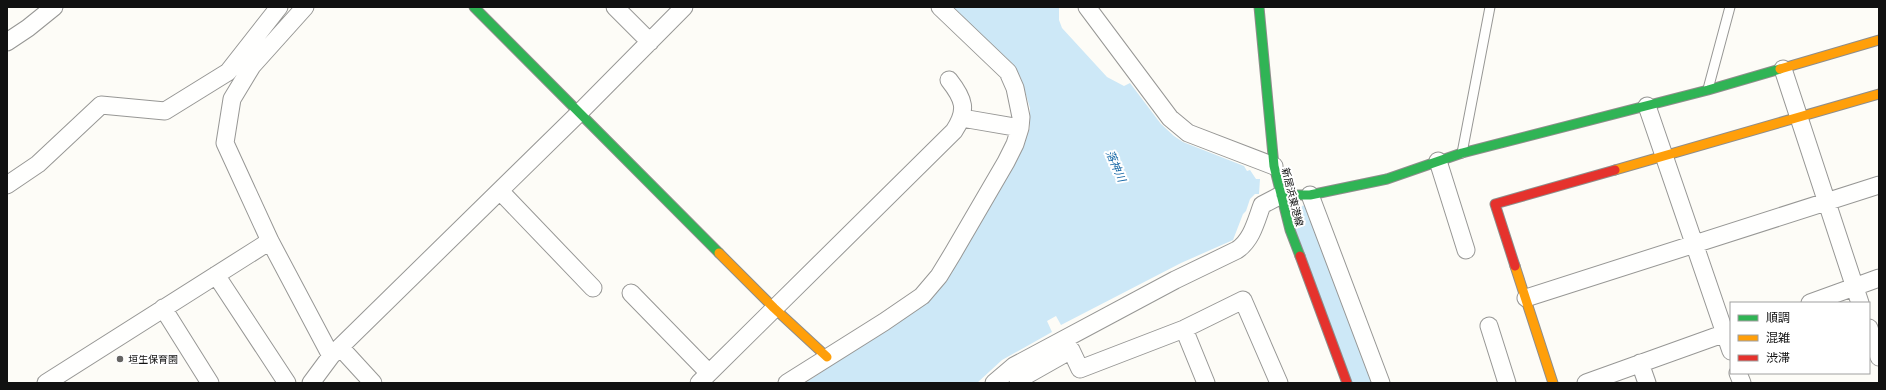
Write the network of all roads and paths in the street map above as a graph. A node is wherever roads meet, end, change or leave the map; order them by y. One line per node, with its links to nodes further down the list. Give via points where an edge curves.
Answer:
1 (54, 7): 13 (street)
2 (279, 7): 28 (street, via 228,72 165,110 101,105 38,164)
3 (305, 7): 34 (street, via 252,66 236,92 232,99 225,144)
4 (474, 7): 20 (street)
5 (615, 7): 14 (street)
6 (940, 7): 23 (street, via 1008,72 1015,88)
7 (1087, 7): 27 (street, via 1170,118 1188,133)
8 (1259, 7): 27 (street, 新居浜東港線)
9 (1490, 7): 24 (lane)
10 (1730, 7): 17 (lane)
11 (674, 11): 14 (street)
12 (1879, 40): 15 (street)
13 (7, 42)
14 (650, 42): 20 (street)
15 (1783, 69): 17 (street); 22 (street)
16 (949, 80): 21 (street, via 960,93)
17 (1708, 90): 19 (street)
18 (1879, 94): 22 (street)
19 (1647, 106): 24 (street); 25 (street)
20 (579, 113): 30 (street); 46 (street)
21 (962, 118): 23 (street); 46 (street, via 954,131)
22 (1800, 118): 25 (street); 33 (street)
23 (1020, 128): 53 (street, via 1006,162 939,276 922,296)
24 (1462, 153): 26 (street)
25 (1664, 156): 35 (street); 42 (street, via 1495,204)
26 (1438, 161): 32 (street, via 1387,179); 36 (street)
27 (1274, 166): 31 (street, 新居浜東港線)
28 (7, 185)
29 (1879, 185): 33 (street)
30 (500, 191): 40 (street); 52 (street)
31 (1281, 195): 32 (street); 63 (street, via 1262,205 1249,238 1237,250 1014,366); 67 (street, 新居浜東港線, via 1290,230)
32 (1310, 195): 68 (street)
33 (1827, 202): 35 (street); 39 (street)
34 (270, 241): 37 (street); 52 (street)
35 (1694, 244): 42 (street); 50 (street)
36 (1466, 250)
37 (216, 275): 45 (street); 59 (street)
38 (1879, 278): 39 (street)
39 (1854, 287): 43 (street); 44 (street)
40 (593, 288)
41 (632, 293): 56 (street)
42 (1526, 298): 70 (street)
43 (1813, 302)
44 (1860, 302)
45 (163, 308): 57 (street); 58 (street)
46 (774, 308): 53 (street); 56 (street)
47 (1489, 326): 69 (street)
48 (1184, 329): 64 (street, via 1080,370 1071,350 1025,376); 65 (street); 66 (street, via 1243,300)
49 (1870, 331): 54 (street)
50 (1728, 332): 51 (street); 55 (street)
51 (1730, 345)
52 (336, 351): 60 (street); 61 (street)
53 (827, 357): 62 (street)
54 (1879, 357)
55 (1640, 364): 71 (street); 72 (street)
56 (704, 378)
57 (46, 383)
58 (210, 383)
59 (287, 383)
60 (311, 383)
61 (373, 383)
62 (787, 383)
63 (994, 383)
64 (1018, 383)
65 (1206, 383)
66 (1279, 383)
67 (1347, 383)
68 (1382, 383)
69 (1507, 383)
70 (1553, 383)
71 (1586, 383)
72 (1647, 383)

